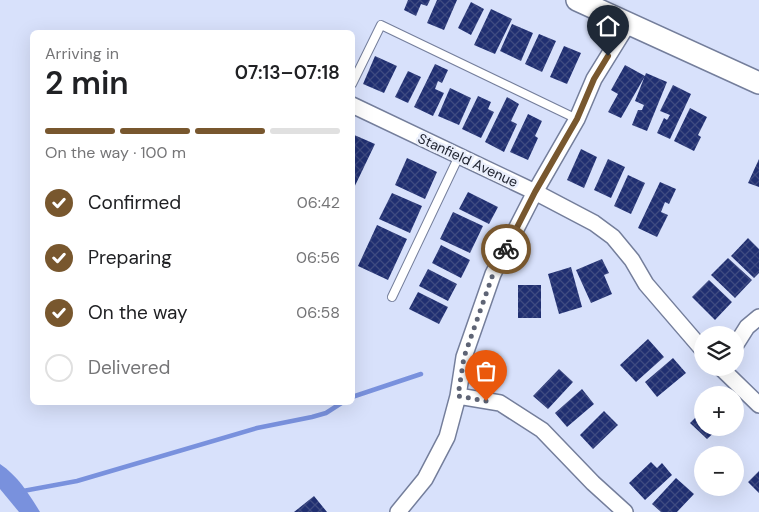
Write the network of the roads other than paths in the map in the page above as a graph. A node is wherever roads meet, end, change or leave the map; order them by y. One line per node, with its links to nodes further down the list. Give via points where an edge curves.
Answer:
1 (578, 0): 2 (street)
2 (628, 24): 4 (street); 6 (street, via 594,79)
3 (355, 78): 6 (lane, via 381,26)
4 (759, 83)
5 (355, 106): 7 (street, Stanfield Avenue)
6 (577, 119): 8 (street)
7 (459, 156): 8 (street, Stanfield Avenue); 9 (lane)
8 (535, 192): 12 (street, Stanfield Avenue, via 594,223 613,237 646,284); 14 (street, via 493,274 464,357)
9 (392, 297)
10 (759, 317): 11 (street)
11 (744, 332)
12 (694, 340)
13 (731, 376): 15 (street)
14 (458, 396): 16 (street, via 447,437 425,479); 17 (street, via 500,403 542,430)
15 (759, 405)
16 (398, 512)
17 (625, 512)

